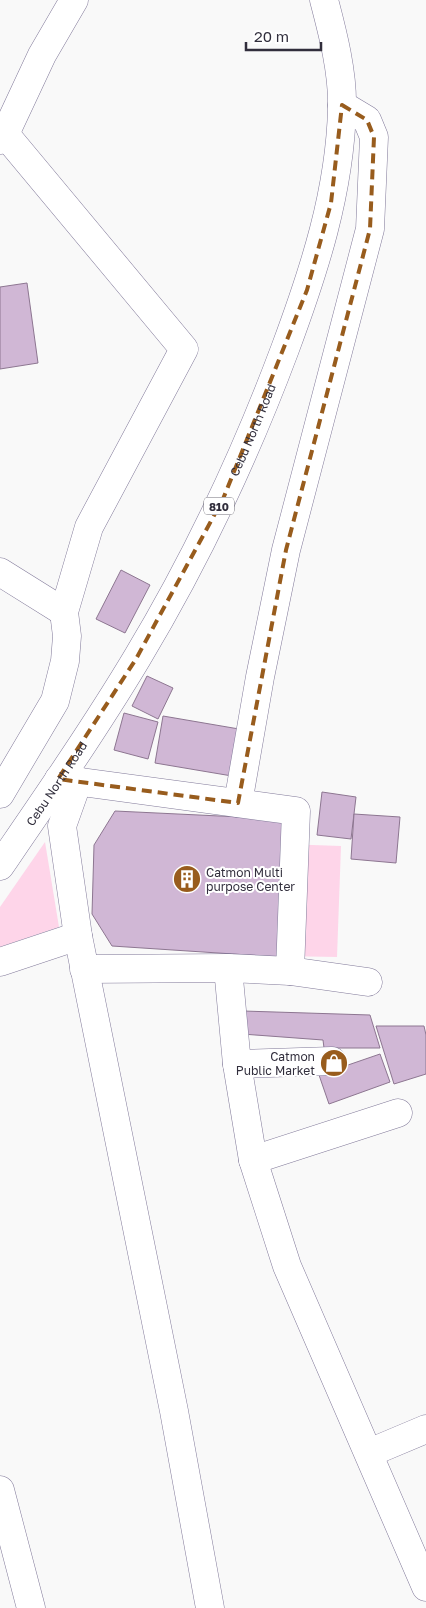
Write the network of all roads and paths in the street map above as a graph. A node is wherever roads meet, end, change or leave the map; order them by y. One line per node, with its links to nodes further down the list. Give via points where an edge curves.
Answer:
1 (74, 0): 4 (main road)
2 (324, 0): 3 (main road, Cebu North Road / 810, via 336,54)
3 (342, 105): 7 (main road, Cebu North Road / 810, via 331,203 306,290 263,404 223,499 194,556); 9 (main road, via 367,120 374,136 370,229 286,550)
4 (2, 135): 6 (main road, via 184,349 89,527)
5 (0, 572): 6 (main road)
6 (64, 612): 8 (main road, via 67,636 55,701)
7 (68, 780): 9 (main road); 10 (main road, Cebu North Road / 810); 11 (main road, via 62,826)
8 (0, 794)
9 (238, 803): 15 (main road, via 296,811)
10 (4, 850)
11 (78, 936): 12 (main road); 14 (main road)
12 (0, 962)
13 (228, 968): 14 (main road); 15 (main road); 18 (main road)
14 (84, 969): 26 (main road, via 174,1412)
15 (290, 972): 16 (main road)
16 (368, 982)
17 (332, 1061): 18 (main road)
18 (237, 1064): 20 (main road)
19 (398, 1113): 20 (main road)
20 (253, 1160): 22 (main road, via 287,1266)
21 (426, 1429): 22 (main road)
22 (369, 1453): 24 (main road)
23 (0, 1490): 25 (main road)
24 (426, 1587)
25 (31, 1608)
26 (210, 1608)

